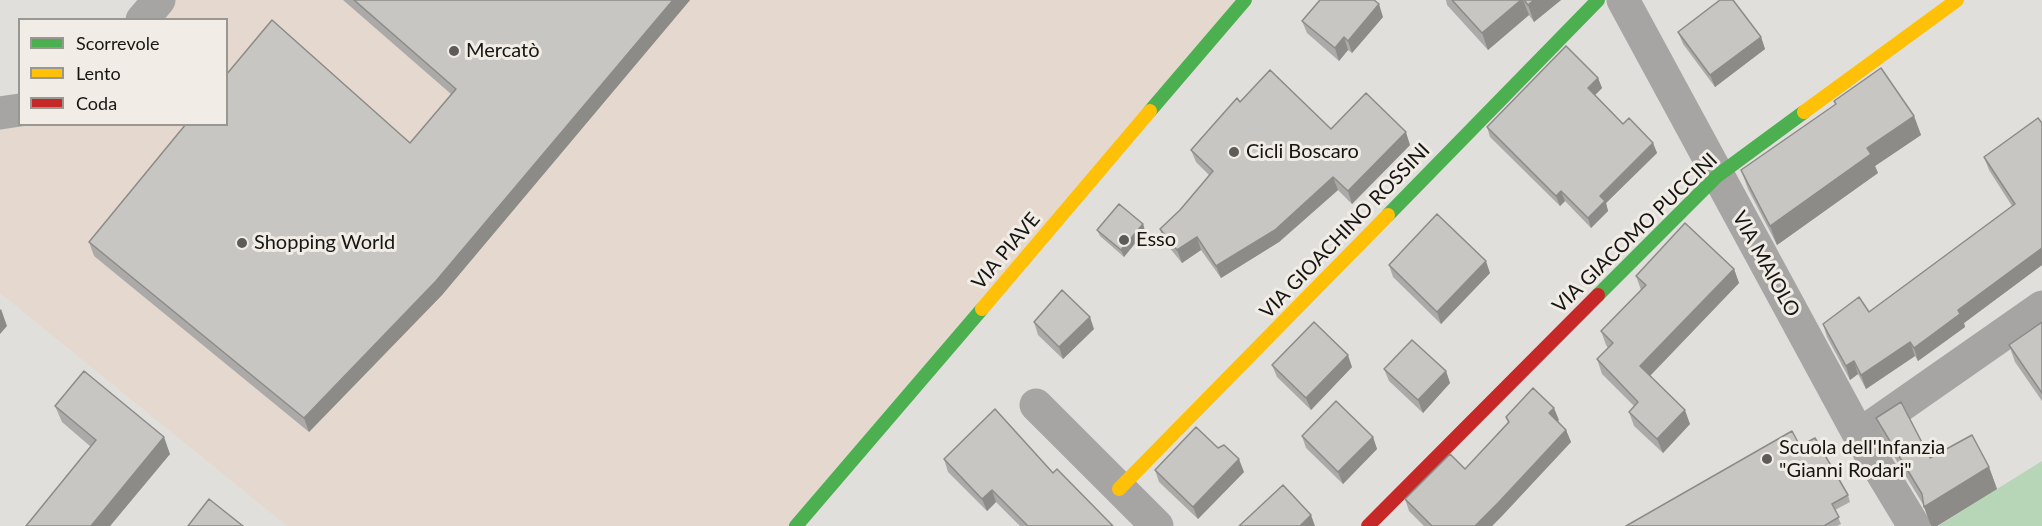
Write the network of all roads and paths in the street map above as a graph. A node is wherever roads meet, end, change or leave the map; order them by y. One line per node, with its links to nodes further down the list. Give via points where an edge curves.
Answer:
1 (159, 0): 6 (street)
2 (1245, 0): 14 (street, VIA PIAVE)
3 (1598, 0): 13 (street, VIA GIOACHINO ROSSINI)
4 (1623, 0): 9 (street, VIA MAIOLO)
5 (1957, 0): 9 (street, VIA GIACOMO PUCCINI)
6 (144, 18)
7 (18, 110): 8 (street)
8 (0, 113)
9 (1717, 176): 12 (street, VIA MAIOLO); 16 (street, VIA GIACOMO PUCCINI)
10 (2042, 307): 12 (street)
11 (1036, 405): 13 (street)
12 (1859, 435): 17 (street, VIA MAIOLO)
13 (1119, 489): 15 (street)
14 (796, 526)
15 (1156, 526)
16 (1368, 526)
17 (1914, 526)

